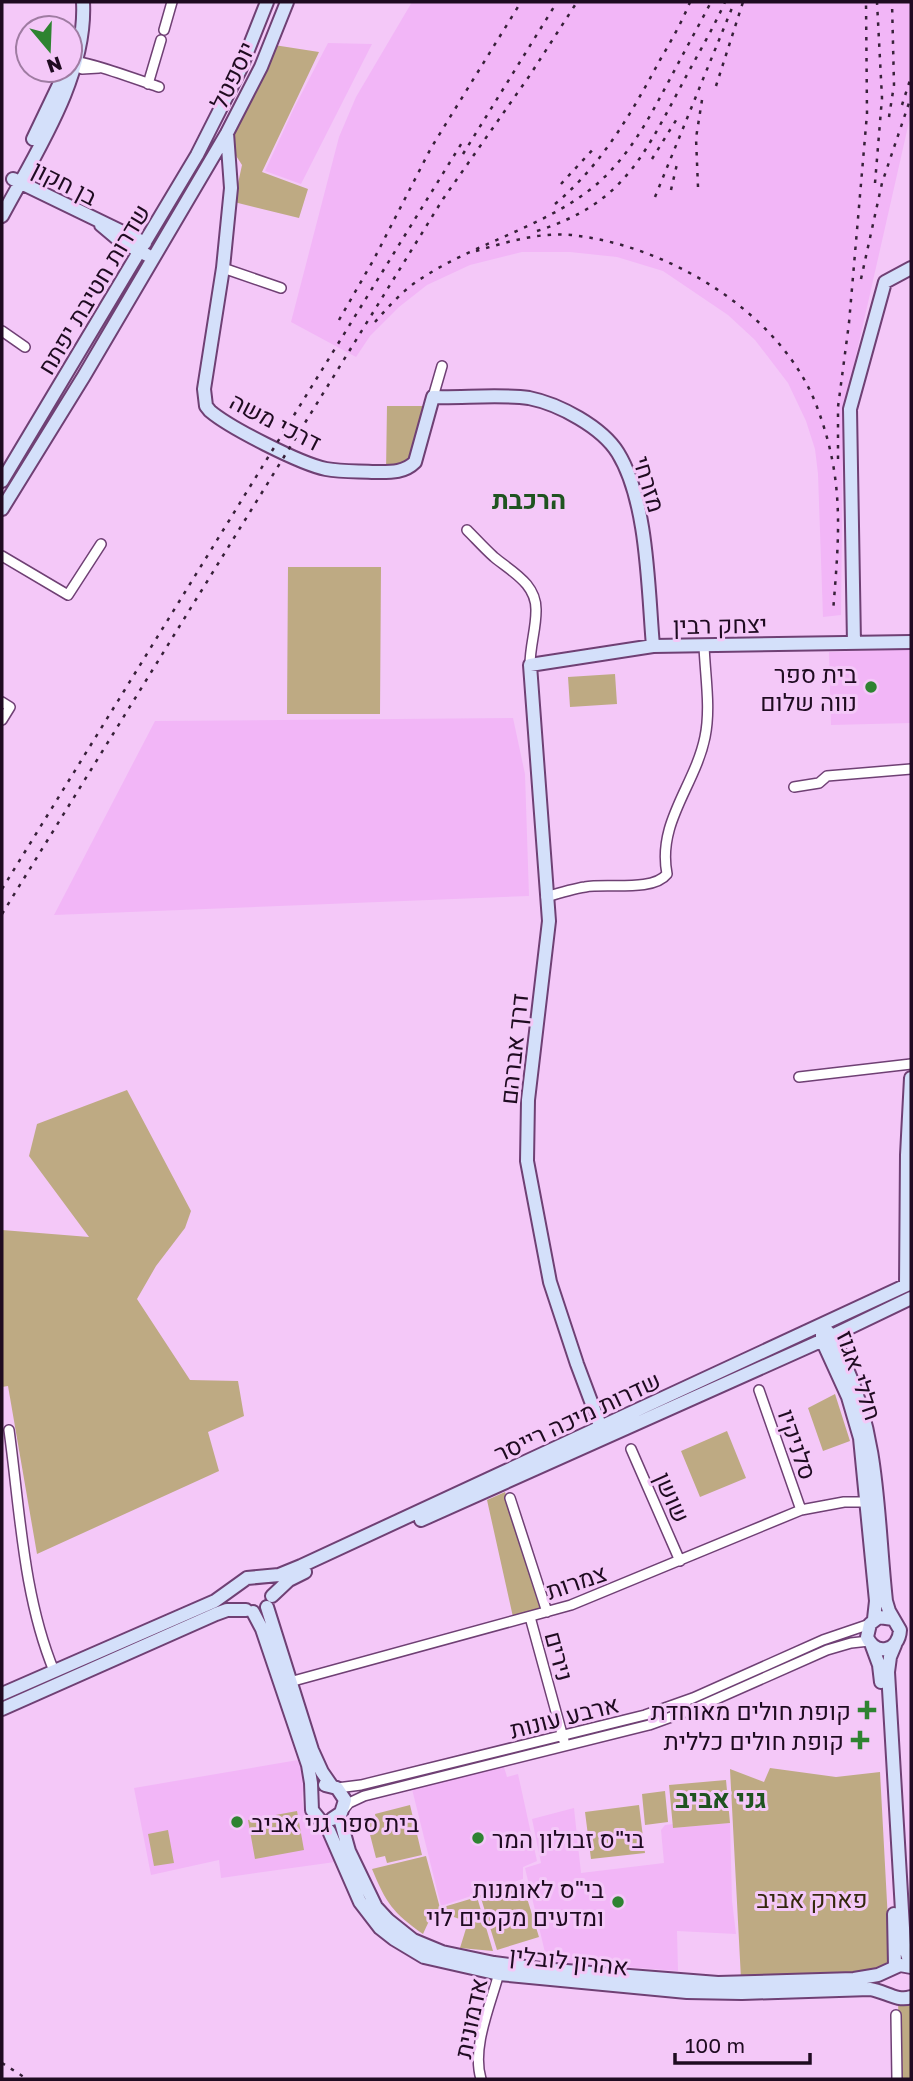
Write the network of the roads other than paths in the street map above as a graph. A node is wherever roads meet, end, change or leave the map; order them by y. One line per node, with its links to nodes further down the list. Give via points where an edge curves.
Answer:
1 (172, 2): 6 (street)
2 (267, 2): 8 (street, יוספטל)
3 (287, 2): 9 (street, יוספטל)
4 (84, 65): 6 (street)
5 (61, 84): 12 (street)
6 (148, 84): 7 (street)
7 (159, 87)
8 (218, 116): 15 (street, שדרות חטיבת יפתח)
9 (227, 133): 10 (street, יוספטל); 11 (street, דרכי משה)
10 (208, 164): 11 (street, via 222,158); 16 (street, שדרות חטיבת יפתח)
11 (231, 168): 17 (street, דרכי משה)
12 (16, 181): 13 (street); 14 (street); 15 (street, בן חקון, via 117,228)
13 (2, 199)
14 (2, 216)
15 (143, 248): 16 (street, בן חקון); 24 (street, שדרות חטיבת יפתח)
16 (154, 255): 25 (street, שדרות חטיבת יפתח)
17 (223, 268): 19 (street); 23 (street, דרכי משה, via 204,389 206,406 217,417 325,469 399,472 419,455)
18 (911, 268): 30 (street, via 885,282 850,409)
19 (281, 288)
20 (2, 331): 21 (street)
21 (25, 347)
22 (442, 366): 23 (street)
23 (433, 397): 32 (street, מזרחי, via 528,398 562,408 617,451 630,478 645,541)
24 (2, 481)
25 (2, 509)
26 (467, 530): 33 (street, via 524,580 536,600)
27 (101, 544): 28 (street, via 68,595)
28 (2, 555)
29 (911, 642): 30 (street, יצחק רבין)
30 (854, 643): 31 (street, יצחק רבין)
31 (704, 645): 32 (street, יצחק רבין); 38 (street, via 708,720 700,755 665,839 664,879 638,886 587,886)
32 (653, 646): 33 (street, יצחק רבין)
33 (530, 665): 38 (street, דרך אברהם)
34 (2, 702): 35 (street, via 10,707)
35 (2, 720)
36 (911, 769): 37 (street, via 827,776 819,783)
37 (794, 787)
38 (546, 897): 47 (street, דרך אברהם, via 549,921 528,1100 527,1161 550,1282)
39 (911, 1064): 40 (street)
40 (799, 1077)
41 (911, 1078): 42 (street)
42 (909, 1284): 44 (street, שדרות מיכה רייסר)
43 (911, 1298): 45 (street, שדרות מיכה רייסר)
44 (822, 1326): 45 (street, חללי אגוז); 47 (street, שדרות מיכה רייסר)
45 (827, 1338): 51 (street, חללי אגוז, via 856,1421); 56 (street, שדרות מיכה רייסר, via 289,1580)
46 (760, 1390): 52 (street, סלניקיו)
47 (601, 1428): 54 (street, שדרות מיכה רייסר, via 301,1566)
48 (9, 1430): 64 (street, via 32,1597)
49 (631, 1449): 53 (street, שושן)
50 (510, 1498): 58 (street, נירים)
51 (872, 1502): 52 (street, צמרות); 60 (street, חללי אגוז, via 876,1601); 61 (street, חללי אגוז, via 886,1601)
52 (801, 1510): 53 (street, צמרות)
53 (680, 1561): 58 (street, צמרות)
54 (258, 1577): 55 (street, via 247,1578); 56 (street, via 270,1586)
55 (238, 1586): 57 (street, via 238,1602); 64 (street, via 215,1601)
56 (269, 1601): 57 (street); 65 (street)
57 (249, 1611): 65 (street, via 262,1629); 67 (street, via 216,1614)
58 (547, 1612): 59 (street, צמרות)
59 (530, 1616): 65 (street, צמרות); 68 (street, נירים)
60 (872, 1622): 61 (street, via 884,1616); 62 (street, via 867,1632); 68 (street, ארבע עונות, via 693,1698)
61 (902, 1626): 63 (street)
62 (871, 1644): 63 (street, via 887,1650); 68 (street, ארבע עונות, via 851,1643 827,1650 649,1725); 74 (street, via 880,1673 892,1859)
63 (895, 1645): 73 (street, via 888,1672 904,1945)
64 (54, 1671): 66 (street)
65 (285, 1683): 69 (street, via 322,1772); 70 (street, via 308,1765)
66 (2, 1694)
67 (2, 1709)
68 (564, 1741): 69 (street, ארבע עונות, via 361,1786); 71 (street, ארבע עונות, via 364,1796)
69 (334, 1787): 70 (street, via 317,1788); 71 (street, via 345,1800)
70 (311, 1795): 72 (street, via 310,1805)
71 (341, 1813): 72 (street, via 329,1820); 75 (street, אהרון לובלין, via 344,1838 363,1883 388,1920 428,1948)
72 (318, 1818): 75 (street, אהרון לובלין, via 330,1831 360,1902 394,1939 424,1957)
73 (911, 1967): 74 (street, אהרון לובלין)
74 (892, 1968): 75 (street, אהרון לובלין, via 854,1979 718,1983); 76 (street, via 885,1980)
75 (500, 1969): 76 (street, אהרון לובלין, via 708,1993 870,1989); 79 (street, אדמונית, via 479,2046)
76 (890, 1994): 77 (street, אהרון לובלין, via 900,1999)
77 (911, 1997)
78 (896, 2015): 80 (street)
79 (481, 2079)
80 (897, 2079)

